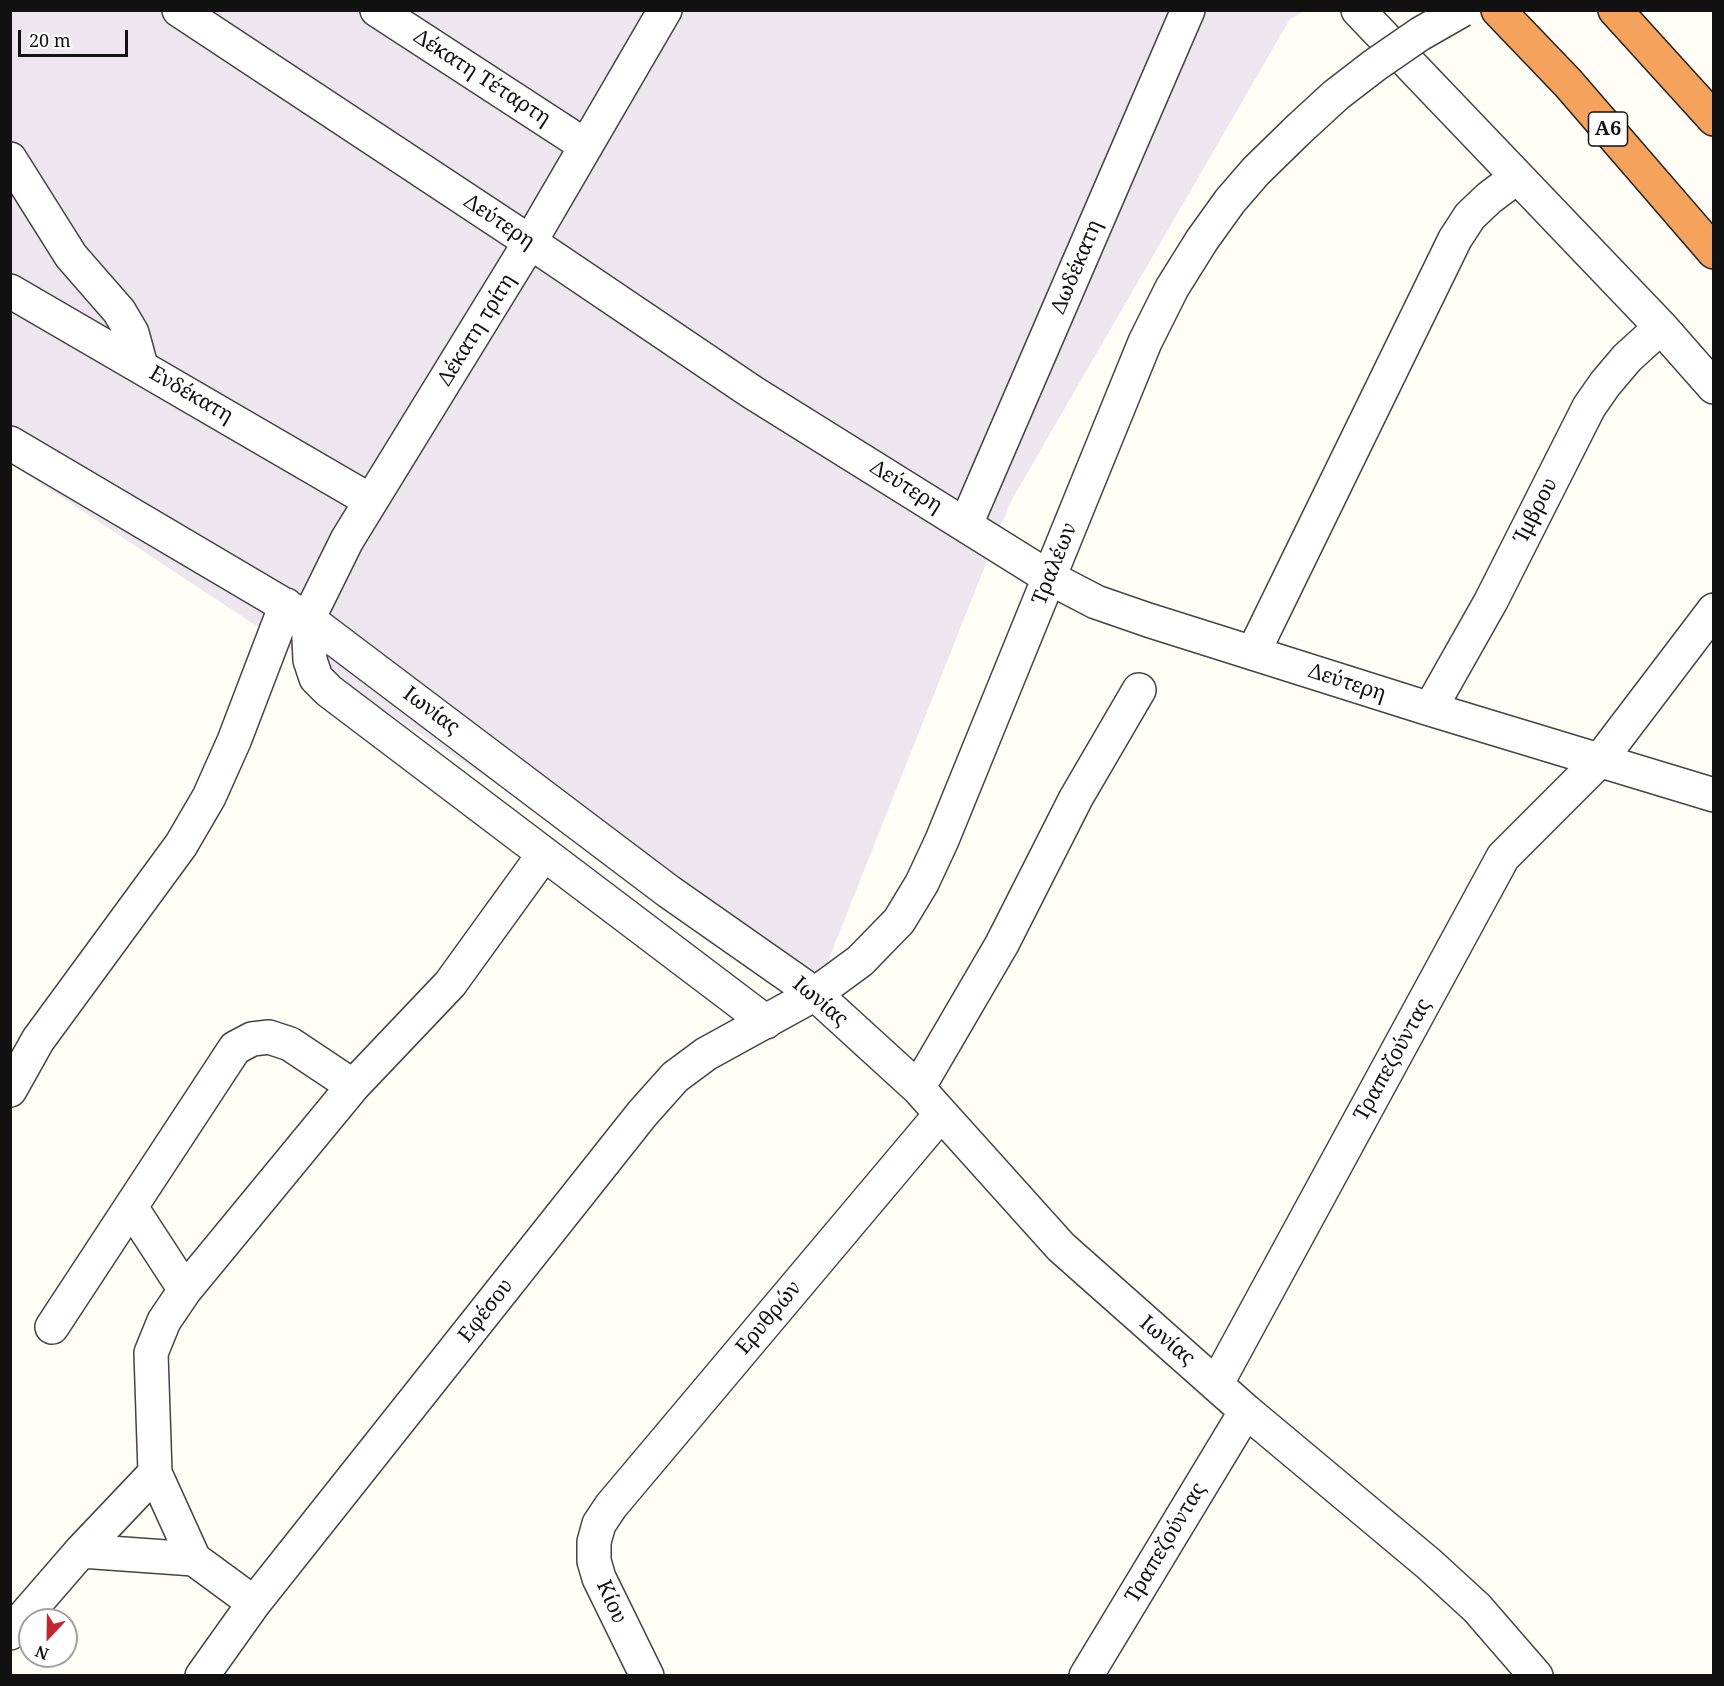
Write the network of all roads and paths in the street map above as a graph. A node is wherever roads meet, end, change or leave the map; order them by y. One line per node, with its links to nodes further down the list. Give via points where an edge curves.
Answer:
1 (179, 10): 13 (street, Δεύτερη)
2 (377, 10): 10 (street, Δέκατη Τέταρτη)
3 (665, 10): 10 (street, Δέκατη τρίτη)
4 (1188, 10): 21 (street, Δωδέκατη)
5 (1358, 10): 12 (street)
6 (1462, 10): 22 (street, Τραλέων, bridge, via 1420,34 1336,95 1230,201 1172,288 1145,342)
7 (1498, 10): 14 (highway, Α6, via 1568,83)
8 (1615, 10): 9 (highway)
9 (1713, 119)
10 (586, 146): 13 (street, Δέκατη τρίτη)
11 (10, 159): 17 (street, via 71,256 119,311 132,333)
12 (1517, 177): 16 (street); 25 (street, via 1470,216 1455,239)
13 (530, 242): 20 (street, Δέκατη τρίτη); 21 (street, Δεύτερη, via 752,392)
14 (1713, 252)
15 (10, 291): 17 (street, Ενδέκατη)
16 (1661, 327): 18 (street); 27 (street, Ίμβρου, via 1627,358 1589,408 1491,602)
17 (141, 366): 20 (street, Ενδέκατη)
18 (1713, 387)
19 (10, 443): 24 (street, Ιωνίας)
20 (371, 501): 24 (street, Δέκατη τρίτη)
21 (966, 524): 22 (street, Δεύτερη)
22 (1050, 578): 25 (street, Δεύτερη, via 1096,602); 31 (street, Τραλέων, via 922,883 899,921 860,961)
23 (1713, 610): 28 (street, Τραπεζούντας)
24 (297, 612): 30 (street, via 316,678 322,685); 31 (street, Ιωνίας, via 668,891); 35 (street, Δέκατη τρίτη, via 209,797 181,845 38,1040)
25 (1253, 653): 27 (street, Δεύτερη)
26 (1139, 690): 34 (street, via 1076,798 991,963)
27 (1430, 709): 28 (street, Δεύτερη)
28 (1599, 760): 29 (street, Δεύτερη); 40 (street, Τραπεζούντας, via 1503,858)
29 (1713, 795)
30 (544, 854): 32 (street); 33 (street, via 450,984)
31 (815, 994): 32 (street, Εφέσου); 34 (street, Ιωνίας)
32 (766, 1022): 46 (street, Εφέσου, via 706,1054 675,1077 642,1114)
33 (353, 1086): 37 (street, via 290,1044 269,1037 252,1039 235,1048); 38 (street)
34 (918, 1088): 36 (street, Ιωνίας)
35 (10, 1090)
36 (941, 1114): 40 (street, Ιωνίας, via 1061,1247); 43 (street, Ερυθρών)
37 (131, 1207): 38 (street); 39 (street)
38 (185, 1290): 42 (street, via 164,1321 151,1353)
39 (52, 1327)
40 (1217, 1383): 41 (street, Ιωνίας)
41 (1246, 1411): 50 (street, Τραπεζούντας); 51 (street, Ιωνίας, via 1429,1564 1477,1608)
42 (156, 1473): 44 (street); 45 (street)
43 (599, 1524): 49 (street, Κίου, via 594,1561)
44 (81, 1551): 45 (street); 47 (street)
45 (194, 1559): 46 (street)
46 (254, 1604): 48 (street, Εφέσου)
47 (10, 1633)
48 (202, 1676)
49 (647, 1676)
50 (1086, 1676)
51 (1536, 1676)

